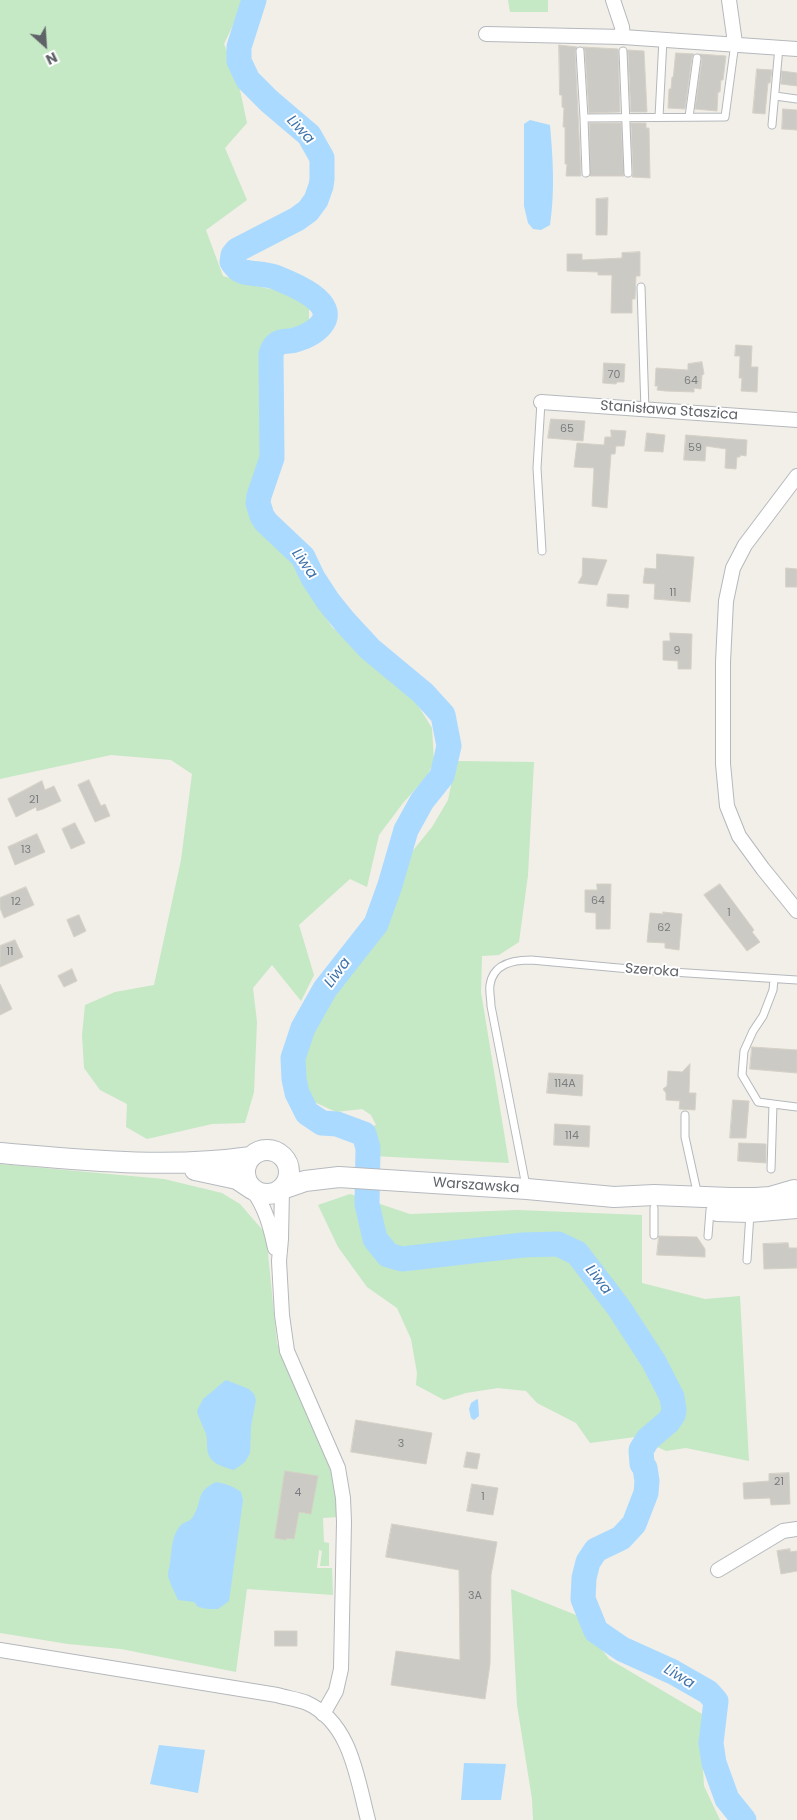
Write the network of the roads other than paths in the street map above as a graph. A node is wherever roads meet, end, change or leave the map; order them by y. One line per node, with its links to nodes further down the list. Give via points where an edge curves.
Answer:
1 (613, 0): 4 (street)
2 (729, 0): 6 (street)
3 (486, 34): 4 (street)
4 (623, 36): 5 (street)
5 (663, 39): 6 (street); 14 (lane)
6 (735, 43): 7 (street); 15 (lane, via 725,117)
7 (779, 47): 8 (street); 12 (lane)
8 (797, 49)
9 (580, 51): 16 (lane)
10 (622, 51): 17 (lane)
11 (697, 58): 15 (lane)
12 (775, 96): 13 (lane); 18 (lane)
13 (797, 99)
14 (659, 117): 15 (lane); 17 (lane)
15 (689, 117)
16 (584, 118): 17 (lane); 19 (lane)
17 (626, 118): 20 (lane)
18 (772, 126)
19 (586, 173)
20 (628, 173)
21 (641, 287): 23 (lane)
22 (541, 402): 23 (street, Stanisława Staszica); 26 (lane, via 537,468)
23 (645, 410): 24 (street, Stanisława Staszica)
24 (797, 420)
25 (797, 476): 27 (street, via 745,545 734,568 726,601 723,684 724,789 731,819 763,870)
26 (542, 551)
27 (797, 911)
28 (774, 978): 29 (lane, Szeroka); 30 (lane, via 774,990 744,1052 742,1075 758,1102); 41 (lane, Szeroka, via 531,960 504,964 490,984 491,1006)
29 (797, 980)
30 (773, 1104): 31 (lane); 37 (lane)
31 (797, 1107)
32 (685, 1115): 44 (lane, via 685,1137)
33 (0, 1153): 36 (main road)
34 (251, 1157): 35 (main road, via 261,1150 269,1150 282,1155); 36 (main road, via 218,1162); 39 (main road, via 245,1177)
35 (287, 1161): 38 (main road); 40 (main road, via 289,1176)
36 (151, 1164): 39 (main road, via 217,1174)
37 (771, 1169)
38 (338, 1177): 40 (main road, via 306,1181); 41 (main road, Warszawska)
39 (252, 1189): 40 (main road, via 267,1195); 50 (street, via 263,1204)
40 (282, 1189): 50 (street)
41 (526, 1189): 43 (main road, Warszawska)
42 (796, 1196): 44 (main road, Warszawska, via 730,1198); 46 (main road, Warszawska)
43 (614, 1197): 44 (main road, Warszawska, via 654,1195); 45 (main road, Warszawska)
44 (703, 1204): 45 (main road, Warszawska); 46 (main road, Warszawska); 48 (lane)
45 (654, 1208): 47 (lane)
46 (750, 1212): 49 (lane)
47 (654, 1235)
48 (708, 1236)
49 (748, 1260)
50 (279, 1261): 54 (street, via 287,1351 338,1468 343,1498 341,1669 336,1690)
51 (797, 1528): 52 (street, via 783,1531)
52 (718, 1570)
53 (0, 1650): 54 (street, via 277,1695 308,1704)
54 (323, 1714): 55 (street, via 345,1741)
55 (368, 1820)

